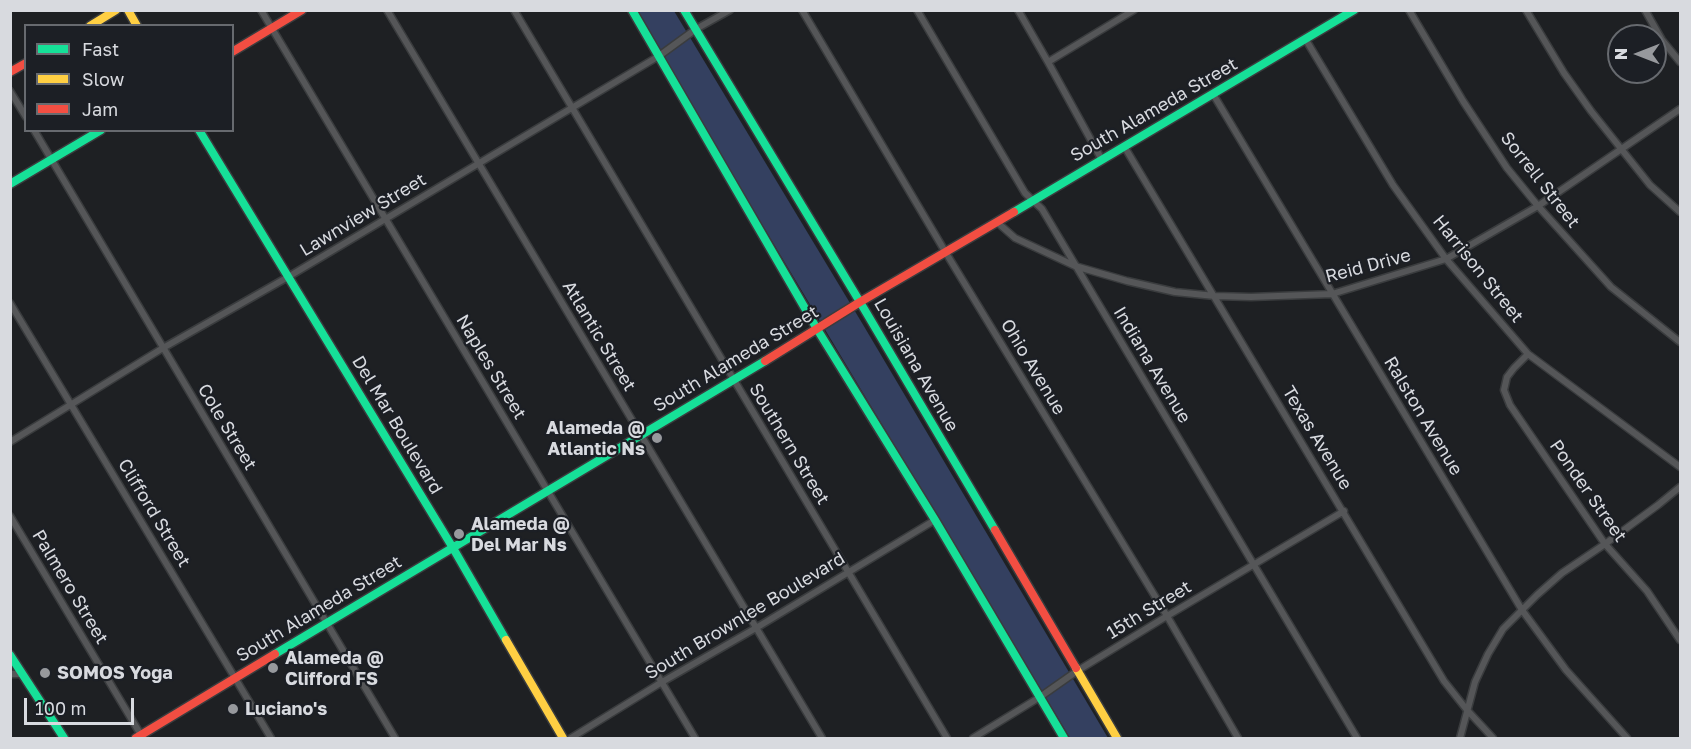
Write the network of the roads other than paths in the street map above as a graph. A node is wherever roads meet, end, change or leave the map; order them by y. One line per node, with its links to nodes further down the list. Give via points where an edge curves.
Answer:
1 (116, 10): 18 (main road)
2 (128, 10): 19 (main road)
3 (261, 10): 20 (street, Naples Street)
4 (302, 10): 20 (main road)
5 (387, 10): 41 (street, Atlantic Street)
6 (514, 10): 31 (street, Southern Street)
7 (632, 10): 24 (main road)
8 (684, 10): 21 (main road, Louisiana Avenue)
9 (730, 10): 21 (street, Lawnview Street)
10 (802, 10): 48 (street, Ohio Avenue)
11 (917, 10): 43 (street, Indiana Avenue)
12 (1018, 10): 25 (street)
13 (1134, 10): 25 (street)
14 (1408, 10): 44 (street, Sorrell Street, via 1507,168)
15 (1526, 10): 38 (street, via 1564,73)
16 (1645, 10): 26 (street)
17 (1351, 11): 22 (main road, South Alameda Street)
18 (93, 24)
19 (136, 24)
20 (271, 29): 23 (main road); 46 (street, Naples Street)
21 (696, 29): 24 (street, Lawnview Street); 54 (main road, Louisiana Avenue)
22 (1306, 40): 30 (main road, South Alameda Street); 49 (street, Harrison Street, via 1393,184)
23 (234, 51)
24 (659, 56): 31 (street, Lawnview Street); 56 (main road)
25 (1048, 62): 40 (street)
26 (1680, 62)
27 (24, 64): 28 (main road)
28 (10, 72)
29 (10, 91): 33 (street)
30 (1213, 94): 37 (main road, South Alameda Street); 52 (street, Ralston Avenue)
31 (571, 107): 41 (street, Lawnview Street); 60 (street, Southern Street)
32 (1680, 110): 38 (street, Reid Drive)
33 (24, 114)
34 (35, 132): 39 (street, Cole Street)
35 (98, 132): 39 (main road)
36 (200, 132): 51 (main road, Del Mar Boulevard)
37 (1124, 146): 40 (main road, South Alameda Street); 53 (street, Texas Avenue)
38 (1622, 150): 44 (street, Reid Drive); 45 (street)
39 (51, 160): 42 (main road); 58 (street, Cole Street)
40 (1102, 160): 43 (main road, South Alameda Street)
41 (478, 164): 46 (street, Lawnview Street); 62 (street, Atlantic Street)
42 (10, 184)
43 (1033, 201): 47 (main road, South Alameda Street); 50 (street, Indiana Avenue, via 1042,209)
44 (1538, 207): 49 (street, Reid Drive); 57 (street, Sorrell Street, via 1611,287)
45 (1680, 212)
46 (385, 219): 51 (street, Lawnview Street); 66 (street, Naples Street)
47 (998, 223): 48 (main road, South Alameda Street); 50 (street, Reid Drive, via 1015,238)
48 (946, 253): 54 (main road, South Alameda Street); 75 (street, Ohio Avenue)
49 (1446, 259): 52 (street, Reid Drive); 59 (street, Harrison Street)
50 (1075, 266): 53 (street, Reid Drive, via 1174,292); 72 (street, Indiana Avenue)
51 (288, 277): 58 (street, Lawnview Street); 71 (main road, Del Mar Boulevard)
52 (1332, 294): 53 (street, Reid Drive); 74 (street, Ralston Avenue)
53 (1215, 296): 67 (street, Texas Avenue)
54 (860, 302): 56 (main road, South Alameda Street); 80 (main road, Louisiana Avenue)
55 (10, 303): 61 (street, Clifford Street)
56 (817, 329): 60 (main road, South Alameda Street); 69 (main road)
57 (1680, 342)
58 (163, 348): 61 (street, Lawnview Street); 76 (street, Cole Street)
59 (1528, 354): 64 (street, Harrison Street); 70 (street, Ponder Street, via 1507,377 1504,390 1510,405)
60 (734, 380): 62 (main road, South Alameda Street); 73 (street, Southern Street)
61 (72, 405): 63 (street, Lawnview Street); 83 (street, Clifford Street)
62 (641, 435): 66 (main road, South Alameda Street); 77 (street, Atlantic Street)
63 (10, 442)
64 (1680, 467)
65 (1680, 487): 70 (street)
66 (547, 491): 71 (main road, South Alameda Street); 84 (street, Naples Street)
67 (1344, 512): 72 (street, 15th Street); 86 (street, Texas Avenue, via 1444,681)
68 (10, 516): 87 (street, Palmero Street)
69 (935, 520): 73 (street, South Brownlee Boulevard); 85 (main road)
70 (1605, 544): 74 (street, via 1562,573); 78 (street, Ponder Street, via 1647,591)
71 (453, 548): 76 (main road, South Alameda Street); 91 (main road, Del Mar Boulevard)
72 (1254, 564): 75 (street, 15th Street); 100 (street, Indiana Avenue)
73 (848, 572): 77 (street, South Brownlee Boulevard); 95 (street, Southern Street)
74 (1522, 610): 86 (street, via 1503,629 1488,654 1474,682); 103 (street, Ralston Avenue, via 1566,670)
75 (1167, 616): 80 (street, 15th Street); 99 (street, Ohio Avenue)
76 (326, 623): 83 (main road, South Alameda Street); 90 (street, Cole Street)
77 (756, 628): 84 (street, South Brownlee Boulevard); 94 (street, Atlantic Street)
78 (1680, 640)
79 (10, 655): 82 (main road)
80 (1077, 671): 85 (street, 15th Street); 98 (main road, Louisiana Avenue)
81 (10, 674): 82 (street)
82 (22, 674): 88 (main road)
83 (235, 679): 87 (main road, South Alameda Street); 89 (street, Clifford Street)
84 (662, 682): 92 (street, South Brownlee Boulevard); 93 (street, Naples Street)
85 (1040, 697): 96 (street, 15th Street); 97 (main road)
86 (1467, 710): 101 (street); 102 (street, Texas Avenue)
87 (139, 737)
88 (64, 738)
89 (271, 738)
90 (396, 738)
91 (563, 738)
92 (571, 738)
93 (695, 738)
94 (822, 738)
95 (947, 738)
96 (973, 738)
97 (1064, 738)
98 (1117, 738)
99 (1238, 738)
100 (1358, 738)
101 (1461, 738)
102 (1493, 738)
103 (1627, 738)

